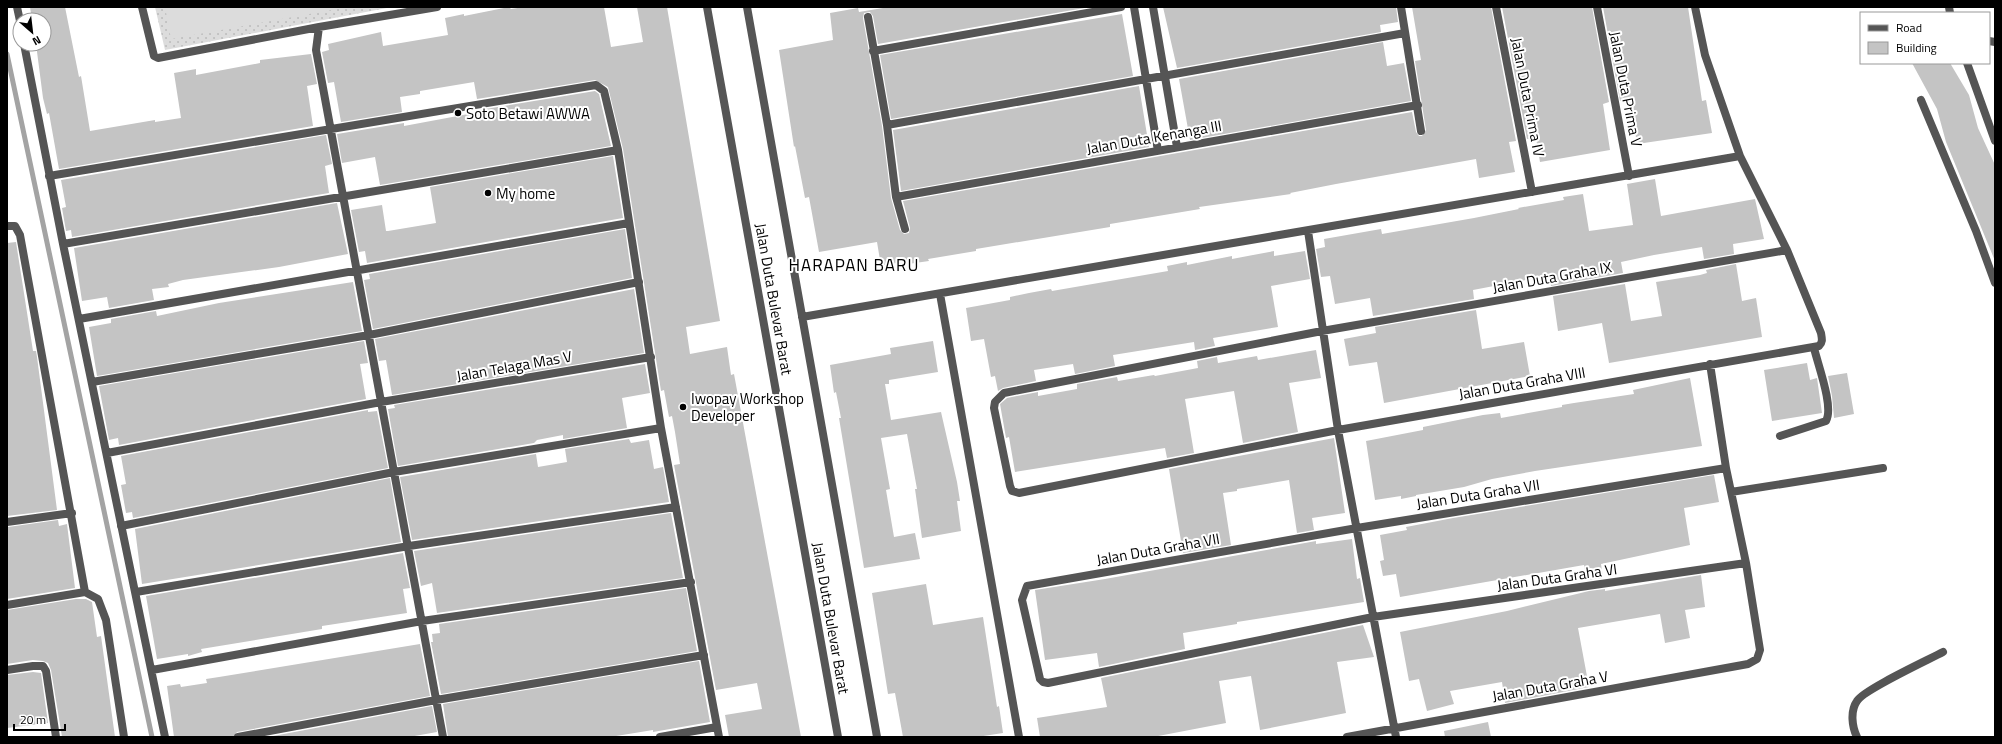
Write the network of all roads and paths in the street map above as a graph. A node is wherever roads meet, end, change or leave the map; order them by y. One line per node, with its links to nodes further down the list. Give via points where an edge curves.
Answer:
1 (142, 7): 13 (street, via 150,47 154,56 158,58)
2 (437, 7): 13 (street)
3 (707, 7): 89 (street, Jalan Duta Bulevar Barat)
4 (747, 7): 45 (street, Jalan Duta Bulevar Barat)
5 (1121, 7): 15 (street)
6 (1134, 7): 19 (street)
7 (1153, 7): 18 (street)
8 (1401, 7): 14 (street)
9 (1496, 7): 32 (street, Jalan Duta Prima IV)
10 (1596, 7): 31 (street, Jalan Duta Prima V)
11 (1695, 7): 29 (street, via 1707,60)
12 (868, 17): 15 (street)
13 (319, 27): 23 (street, via 316,50)
14 (1405, 33): 18 (street); 21 (street)
15 (873, 51): 22 (street)
16 (26, 52): 30 (street)
17 (1967, 64): 25 (street)
18 (1165, 76): 19 (street); 26 (street)
19 (1146, 79): 22 (street); 28 (street)
20 (1921, 100): 43 (street)
21 (1418, 105): 24 (street); 26 (street, Jalan Duta Kenanga III)
22 (887, 125): 34 (street)
23 (331, 128): 27 (street, via 596,85 604,91); 30 (street); 33 (street)
24 (1421, 131)
25 (1995, 141)
26 (1177, 147): 28 (street, Jalan Duta Kenanga III)
27 (618, 150): 33 (street); 35 (street)
28 (1158, 151): 34 (street, Jalan Duta Kenanga III)
29 (1740, 156): 31 (street); 40 (street)
30 (49, 176): 39 (street)
31 (1628, 176): 32 (street)
32 (1532, 192): 38 (street)
33 (344, 197): 39 (street); 41 (street)
34 (896, 197): 37 (street)
35 (629, 223): 41 (street); 42 (street)
36 (7, 226): 63 (street, via 15,226 20,234)
37 (905, 229)
38 (1308, 231): 44 (street); 47 (street)
39 (62, 244): 46 (street)
40 (1787, 250): 47 (street, Jalan Duta Graha IX); 49 (street, via 1822,339 1822,344)
41 (357, 271): 46 (street); 48 (street)
42 (639, 282): 48 (street); 50 (street)
43 (1995, 283)
44 (940, 294): 45 (street); 91 (street)
45 (802, 317): 90 (street, Jalan Duta Bulevar Barat)
46 (79, 319): 52 (street)
47 (1322, 331): 55 (street); 55 (street, Jalan Duta Graha IX, via 1004,393 995,402 994,408 1010,486 1012,491 1019,493)
48 (369, 335): 52 (street); 53 (street)
49 (1814, 348): 51 (street, Jalan Duta Graha VIII); 56 (street, via 1829,416 1826,422)
50 (651, 357): 53 (street, Jalan Telaga Mas V); 54 (street)
51 (1710, 364): 55 (street, Jalan Duta Graha VIII); 58 (street)
52 (92, 382): 57 (street)
53 (381, 402): 57 (street, Jalan Telaga Mas V); 60 (street)
54 (661, 428): 60 (street); 62 (street)
55 (1338, 430): 66 (street)
56 (1780, 436)
57 (107, 453): 65 (street)
58 (1726, 468): 61 (street); 66 (street, Jalan Duta Graha VII)
59 (1883, 468): 61 (street)
60 (394, 472): 65 (street); 67 (street)
61 (1731, 492): 68 (street)
62 (676, 507): 67 (street); 69 (street)
63 (72, 513): 64 (street); 70 (street)
64 (7, 522)
65 (121, 526): 71 (street)
66 (1357, 528): 73 (street); 73 (street, Jalan Duta Graha VII, via 1027,586 1022,600 1040,679 1048,683)
67 (409, 546): 71 (street); 74 (street)
68 (1746, 564): 73 (street, Jalan Duta Graha VI); 81 (street, Jalan Duta Graha V, via 1760,650 1757,659 1748,664)
69 (690, 582): 74 (street); 76 (street)
70 (85, 592): 72 (street); 83 (street, via 98,599 106,620)
71 (136, 592): 78 (street)
72 (7, 605)
73 (1373, 617): 81 (street)
74 (422, 621): 78 (street); 79 (street)
75 (1943, 652): 94 (street, via 1871,690 1857,701 1852,717)
76 (704, 655): 79 (street); 80 (street)
77 (7, 670): 82 (street, via 43,666 46,671)
78 (152, 670): 84 (street)
79 (436, 700): 85 (street); 86 (street)
80 (717, 726): 87 (street); 88 (street)
81 (1394, 728): 92 (street, Jalan Duta Graha V); 93 (street)
82 (56, 737)
83 (124, 737)
84 (166, 737)
85 (238, 737)
86 (443, 737)
87 (660, 737)
88 (719, 737)
89 (838, 737)
90 (877, 737)
91 (1019, 737)
92 (1347, 737)
93 (1396, 737)
94 (1857, 737)

